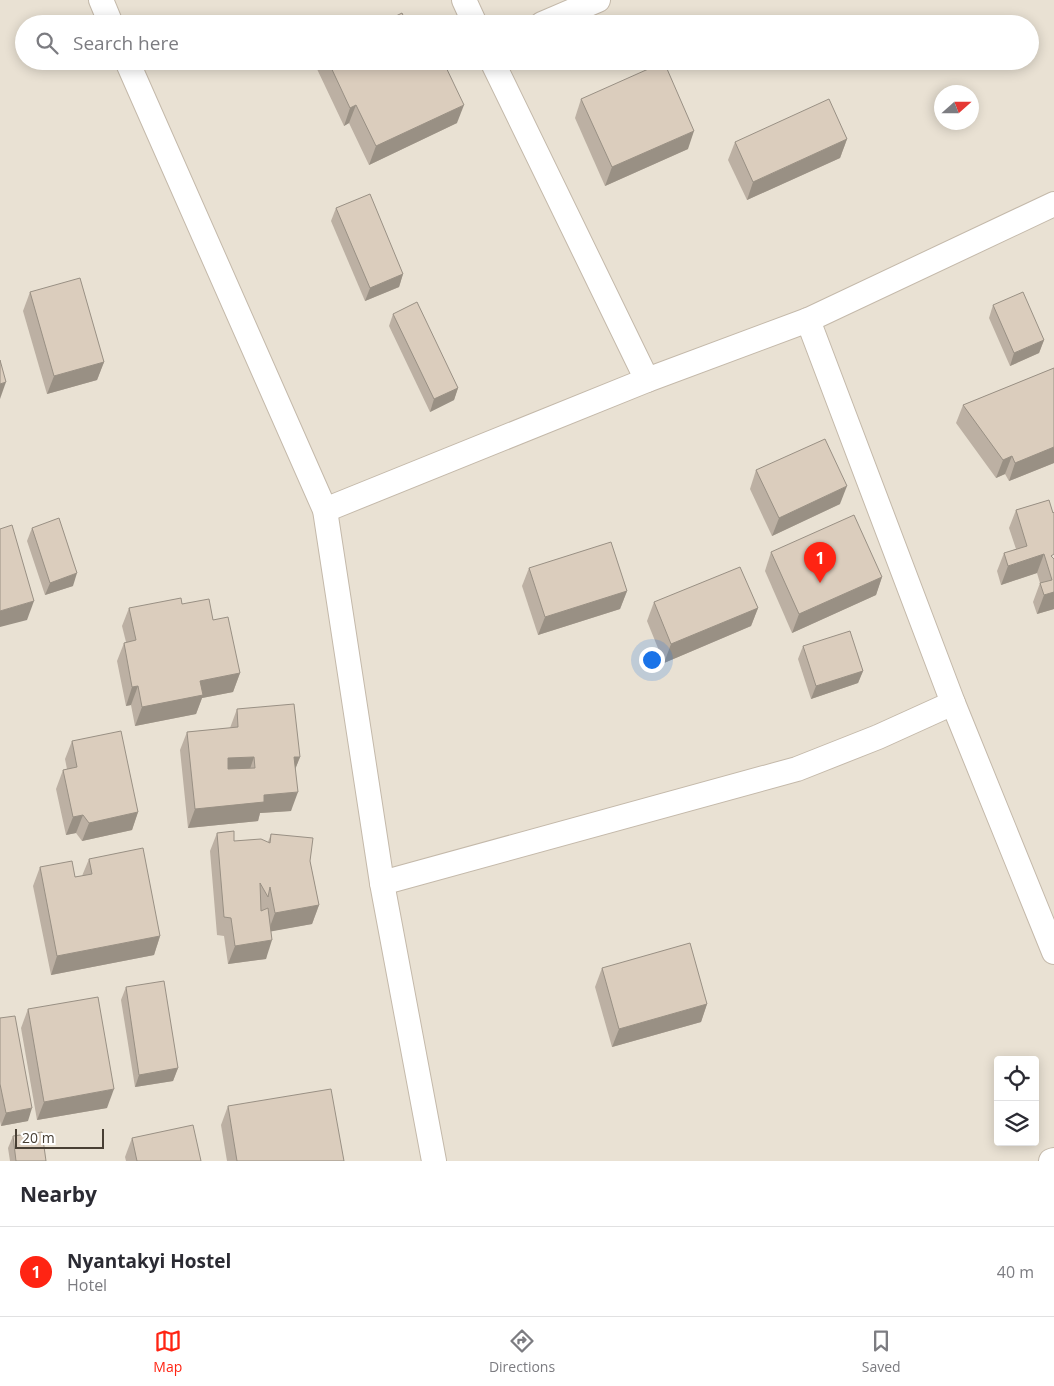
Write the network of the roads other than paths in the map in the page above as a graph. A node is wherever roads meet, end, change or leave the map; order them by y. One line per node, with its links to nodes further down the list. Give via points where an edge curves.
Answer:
1 (101, 0): 4 (street)
2 (464, 0): 5 (street)
3 (598, 0): 6 (street)
4 (107, 15)
5 (471, 15)
6 (563, 15)
7 (131, 70): 12 (street)
8 (496, 70): 11 (street)
9 (1054, 204): 10 (street)
10 (808, 320): 11 (street); 13 (street)
11 (646, 380): 12 (street)
12 (325, 510): 14 (street)
13 (953, 703): 14 (street, via 878,738 797,769); 15 (street)
14 (382, 883): 16 (street)
15 (1054, 952)
16 (434, 1161)

